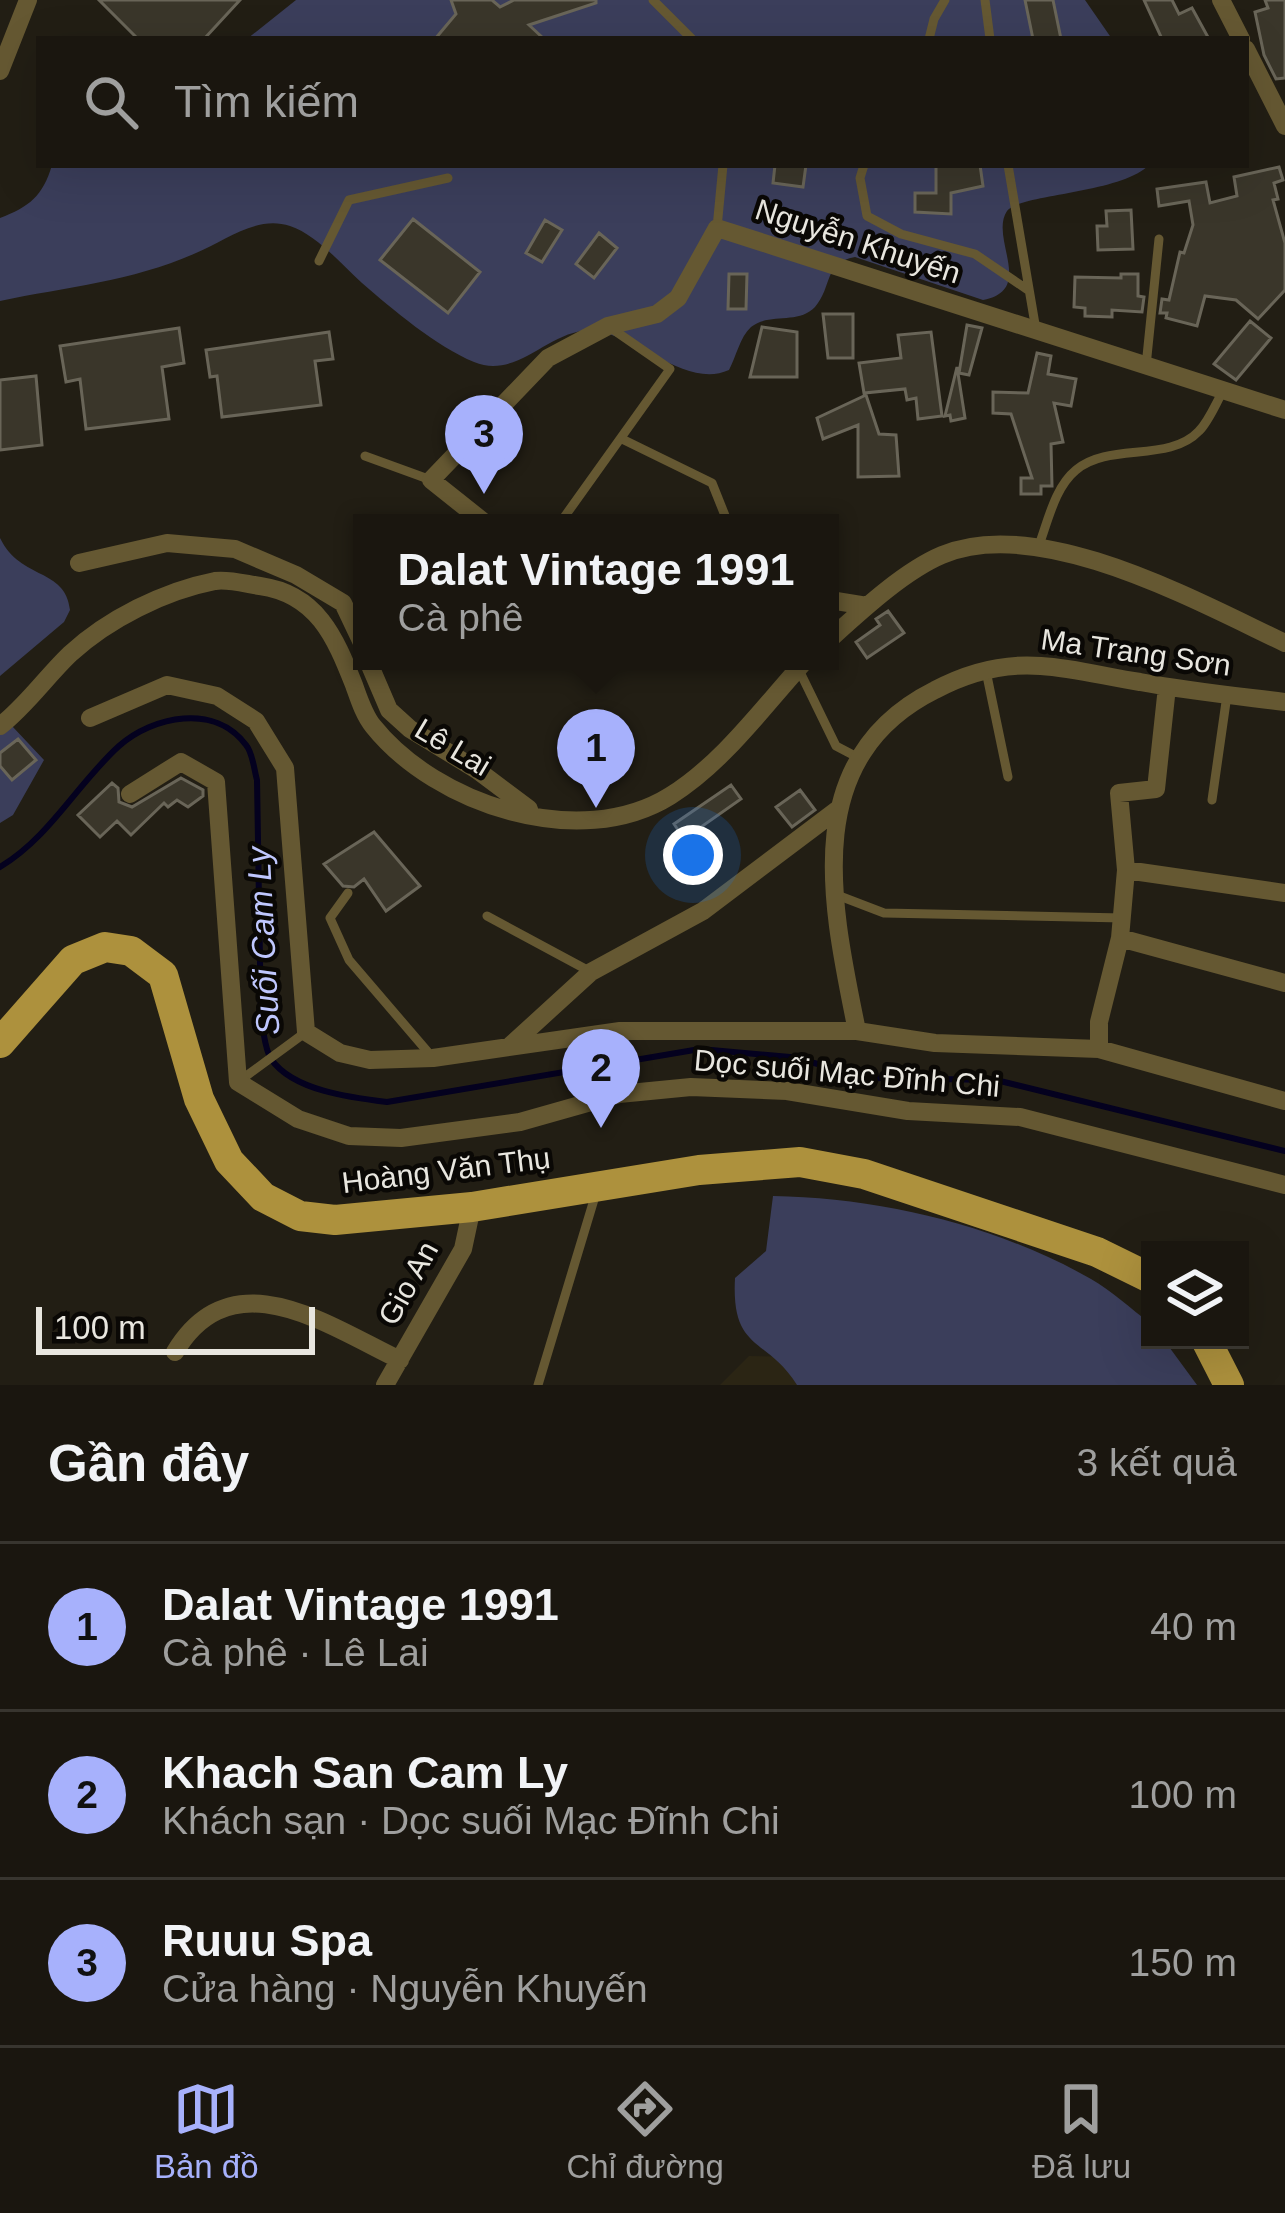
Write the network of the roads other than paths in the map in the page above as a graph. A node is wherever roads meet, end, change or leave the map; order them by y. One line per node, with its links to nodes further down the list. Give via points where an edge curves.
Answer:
1 (28, 0): 11 (street)
2 (653, 0): 6 (lane)
3 (945, 0): 7 (lane)
4 (985, 0): 8 (lane)
5 (1221, 0): 9 (street)
6 (689, 36)
7 (930, 36)
8 (990, 36)
9 (1239, 36)
10 (1249, 55): 12 (street)
11 (0, 71)
12 (1285, 126)
13 (722, 168): 17 (lane)
14 (863, 168): 20 (lane, via 868,216 975,254)
15 (1008, 168): 20 (lane)
16 (448, 178): 19 (lane, via 349,200)
17 (717, 228): 21 (street, Nguyễn Khuyến, via 678,298 657,314); 22 (street, Nguyễn Khuyến)
18 (1160, 239): 23 (lane)
19 (319, 261)
20 (1028, 290): 22 (lane)
21 (608, 326): 26 (lane, via 670,369); 28 (street, Nguyễn Khuyến, via 548,358)
22 (1036, 331): 23 (street, Nguyễn Khuyến)
23 (1146, 366): 24 (street, Nguyễn Khuyến)
24 (1223, 391): 25 (street, Nguyễn Khuyến); 32 (lane, via 1198,433 1073,471)
25 (1285, 410)
26 (622, 439): 30 (lane); 31 (lane, via 712,483)
27 (365, 456): 28 (lane)
28 (430, 480): 29 (street)
29 (473, 514)
30 (567, 514)
31 (724, 514)
32 (1039, 545): 35 (street, via 982,544 940,556); 38 (street, via 1108,565)
33 (79, 563): 36 (street, via 167,543 235,549 343,603)
34 (839, 601): 35 (street)
35 (867, 606): 37 (street)
36 (353, 624)
37 (839, 631)
38 (1285, 643)
39 (372, 670): 53 (street, via 389,710 410,729)
40 (797, 670): 53 (street, Lê Lai, via 709,767 667,798 624,816 576,822)
41 (804, 670): 48 (lane, via 836,746)
42 (986, 671): 43 (street, Ma Trang Sơn, via 1038,665); 48 (street, Ma Trang Sơn, via 909,703); 49 (lane)
43 (1167, 687): 44 (street, Ma Trang Sơn); 54 (street, via 1156,789 1119,793)
44 (1227, 695): 45 (street, Ma Trang Sơn); 51 (lane)
45 (1285, 702)
46 (90, 718): 63 (street, via 167,686 217,696 256,721 285,768)
47 (0, 726): 53 (street, Lê Lai, via 74,651 142,605 219,580 278,589 316,611 370,723 403,757 446,785)
48 (857, 757): 52 (street, Ma Trang Sơn)
49 (1008, 777)
50 (130, 794): 68 (street, via 182,763 216,782)
51 (1213, 800)
52 (836, 810): 56 (street, Ma Trang Sơn); 60 (street, via 703,911)
53 (538, 815)
54 (1126, 870): 57 (street); 59 (street)
55 (348, 892): 67 (lane, via 329,918 349,960)
56 (833, 893): 59 (lane, via 884,913); 62 (street, Ma Trang Sơn)
57 (1285, 893)
58 (487, 916): 60 (lane)
59 (1121, 928): 61 (street); 66 (street)
60 (591, 972): 65 (street)
61 (1285, 982)
62 (857, 1031): 65 (street, via 620,1030); 66 (street, via 934,1043)
63 (306, 1032): 67 (street, via 370,1060); 68 (lane)
64 (0, 1042): 69 (main road, Hoàng Văn Thụ, via 74,960 105,947 131,951 163,975)
65 (509, 1047): 67 (street)
66 (1099, 1049): 70 (street)
67 (433, 1058)
68 (238, 1082): 69 (street); 71 (street, Dọc suối Mạc Đĩnh Chi, via 298,1119 349,1136 400,1138 520,1122 619,1094 787,1091 908,1111 1020,1117)
69 (200, 1099): 73 (main road, Hoàng Văn Thụ, via 229,1161 263,1197 300,1216)
70 (1285, 1101)
71 (1285, 1185)
72 (597, 1187): 73 (main road, Hoàng Văn Thụ); 74 (main road, Hoàng Văn Thụ, via 800,1162 863,1174); 79 (lane)
73 (472, 1207): 77 (street, Gio An, via 463,1250)
74 (1141, 1274)
75 (1211, 1349): 80 (main road)
76 (175, 1352): 77 (street, via 191,1325 209,1315 266,1303)
77 (400, 1360): 78 (street, Gio An)
78 (386, 1385)
79 (538, 1385)
80 (1229, 1385)

